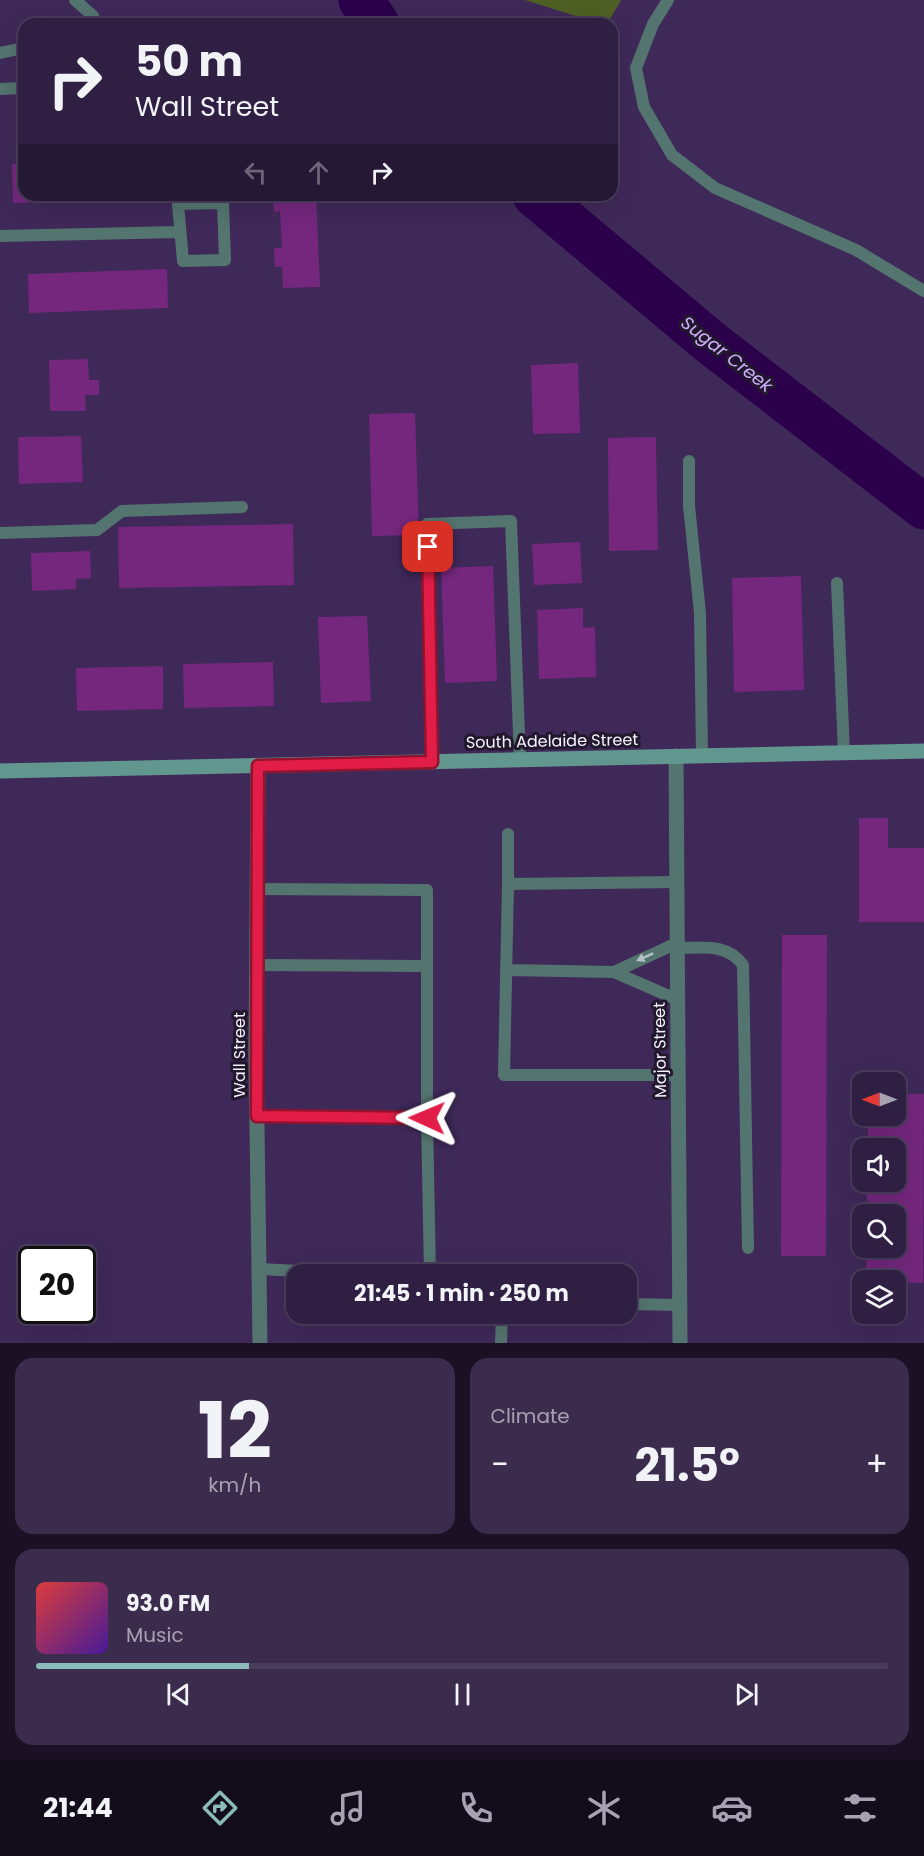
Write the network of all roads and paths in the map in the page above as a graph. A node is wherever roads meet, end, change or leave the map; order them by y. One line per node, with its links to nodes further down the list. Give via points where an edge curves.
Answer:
1 (75, 0): 3 (lane)
2 (668, 0): 10 (lane, via 653,24 636,68 644,107 672,155 715,188 856,250)
3 (94, 18)
4 (18, 49): 5 (lane)
5 (0, 53)
6 (18, 88): 7 (lane)
7 (0, 89)
8 (179, 232): 8 (lane, via 183,261 225,260 223,203 178,204); 9 (lane)
9 (0, 236)
10 (924, 291)
11 (689, 461): 18 (lane, via 689,506 700,613)
12 (242, 507): 13 (lane, via 122,511 97,530)
13 (0, 533)
14 (837, 583): 16 (lane)
15 (924, 751): 16 (street, South Adelaide Street)
16 (844, 753): 18 (street, South Adelaide Street)
17 (676, 756): 18 (street, South Adelaide Street); 19 (street, South Adelaide Street); 24 (street, Major Street)
18 (702, 756)
19 (520, 760): 20 (street, South Adelaide Street); 20 (lane, via 511,521 427,524)
20 (432, 762): 21 (street, South Adelaide Street)
21 (258, 766): 22 (street, South Adelaide Street); 26 (street, Wall Street)
22 (0, 771)
23 (508, 834): 25 (lane)
24 (677, 882): 25 (lane); 27 (street, Major Street)
25 (508, 884): 30 (lane)
26 (257, 889): 28 (street, Wall Street); 29 (lane, via 427,890)
27 (677, 946): 31 (lane, one-way to 31); 32 (street, Major Street); 36 (lane, via 722,948 736,955 743,965)
28 (257, 965): 29 (lane); 34 (street, Wall Street)
29 (427, 966): 35 (lane)
30 (507, 970): 31 (lane); 33 (lane, via 504,1075)
31 (614, 972): 32 (lane)
32 (678, 1000): 33 (street, Major Street)
33 (678, 1075): 41 (street, Major Street)
34 (257, 1116): 35 (lane); 38 (street, Wall Street)
35 (427, 1118): 37 (lane)
36 (748, 1248)
37 (430, 1264)
38 (259, 1269): 39 (lane); 43 (street, Wall Street)
39 (286, 1270)
40 (637, 1304): 41 (lane)
41 (680, 1305): 45 (street, Major Street)
42 (501, 1324): 44 (lane)
43 (260, 1343)
44 (501, 1343)
45 (680, 1343)

